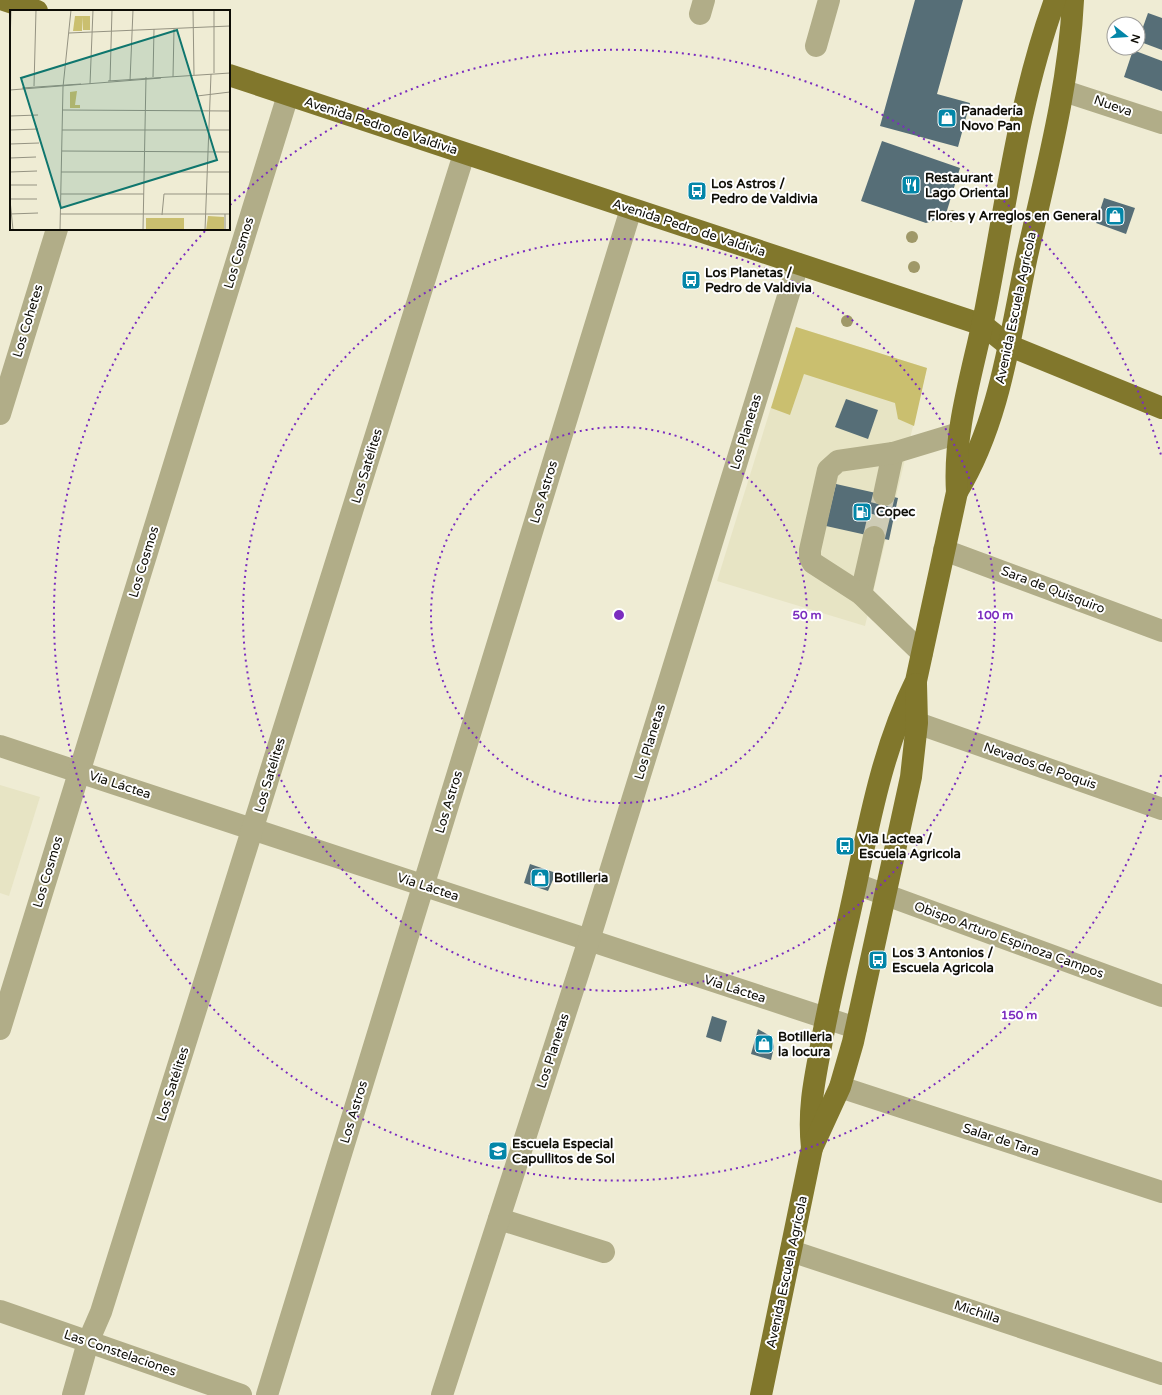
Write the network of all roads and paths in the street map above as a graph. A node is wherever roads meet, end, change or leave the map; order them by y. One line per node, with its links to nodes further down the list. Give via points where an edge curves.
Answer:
1 (4, 0): 5 (main road)
2 (829, 0): 6 (street)
3 (1055, 0): 15 (main road, Avenida Escuela Agrícola, via 1028,87)
4 (1073, 0): 8 (main road, Avenida Escuela Agrícola)
5 (34, 10)
6 (816, 46)
7 (230, 76): 9 (main road, Avenida Pedro de Valdivia)
8 (1064, 91): 10 (street, Nueva); 16 (main road, Avenida Escuela Agrícola)
9 (288, 95): 11 (main road, Avenida Pedro de Valdivia); 31 (street, Los Cosmos)
10 (1162, 123)
11 (464, 154): 12 (main road, Avenida Pedro de Valdivia); 33 (street, Los Satélites)
12 (631, 209): 14 (main road, Avenida Pedro de Valdivia); 35 (street, Los Astros)
13 (57, 230): 18 (street, Los Cohetes)
14 (798, 264): 15 (main road, Avenida Pedro de Valdivia); 37 (street, Los Planetas)
15 (983, 325): 16 (main road, Avenida Pedro de Valdivia); 19 (main road, Avenida Escuela Agrícola)
16 (1008, 345): 17 (main road, Avenida Pedro de Valdivia); 21 (main road, Avenida Escuela Agrícola, via 984,440)
17 (1162, 408)
18 (0, 414)
19 (959, 433): 20 (street); 21 (main road, Avenida Escuela Agrícola, via 956,462)
20 (894, 453): 22 (street); 25 (street, via 838,461 828,470 810,558 813,564)
21 (957, 492): 24 (main road, Avenida Escuela Agrícola)
22 (884, 495)
23 (874, 537): 25 (street)
24 (944, 550): 26 (street, Sara de Quisquiro); 27 (main road, Avenida Escuela Agrícola)
25 (860, 594): 27 (street)
26 (1162, 631)
27 (922, 653): 28 (main road, Avenida Escuela Agrícola)
28 (916, 681): 29 (main road, Avenida Escuela Agrícola); 34 (main road, Avenida Escuela Agrícola, via 904,704 887,751)
29 (917, 723): 32 (street, Nevados de Poquis); 36 (main road, Avenida Escuela Agrícola, via 911,777)
30 (0, 746): 31 (street, Vía Láctea)
31 (79, 772): 33 (street, Vía Láctea); 41 (street, Los Cosmos)
32 (1162, 809)
33 (254, 830): 35 (street, Vía Láctea); 49 (street, Los Satélites, via 101,1312)
34 (856, 884): 36 (street, Obispo Arturo Espinoza Campos); 39 (main road, Avenida Escuela Agrícola)
35 (423, 885): 37 (street, Vía Láctea); 53 (street, Los Astros)
36 (886, 894): 38 (street, Obispo Arturo Espinoza Campos); 40 (main road, Avenida Escuela Agrícola)
37 (589, 940): 39 (street, Vía Láctea); 45 (street, Los Planetas)
38 (1162, 996)
39 (826, 1018): 40 (street, Vía Láctea); 43 (main road, Avenida Escuela Agrícola, via 811,1094)
40 (856, 1028): 42 (main road, Avenida Escuela Agrícola)
41 (0, 1029)
42 (840, 1087): 43 (main road, Avenida Escuela Agrícola); 44 (street, Salar de Tara)
43 (812, 1148): 46 (main road, Avenida Escuela Agrícola)
44 (1162, 1192)
45 (499, 1219): 47 (street); 54 (street, Los Planetas)
46 (791, 1251): 50 (street, Michilla); 55 (main road, Avenida Escuela Agrícola)
47 (604, 1252)
48 (0, 1311): 49 (street, Las Constelaciones)
49 (88, 1342): 51 (street, Los Satélites); 52 (street, Las Constelaciones)
50 (1162, 1374)
51 (73, 1395)
52 (241, 1395)
53 (267, 1395)
54 (442, 1395)
55 (761, 1395)

